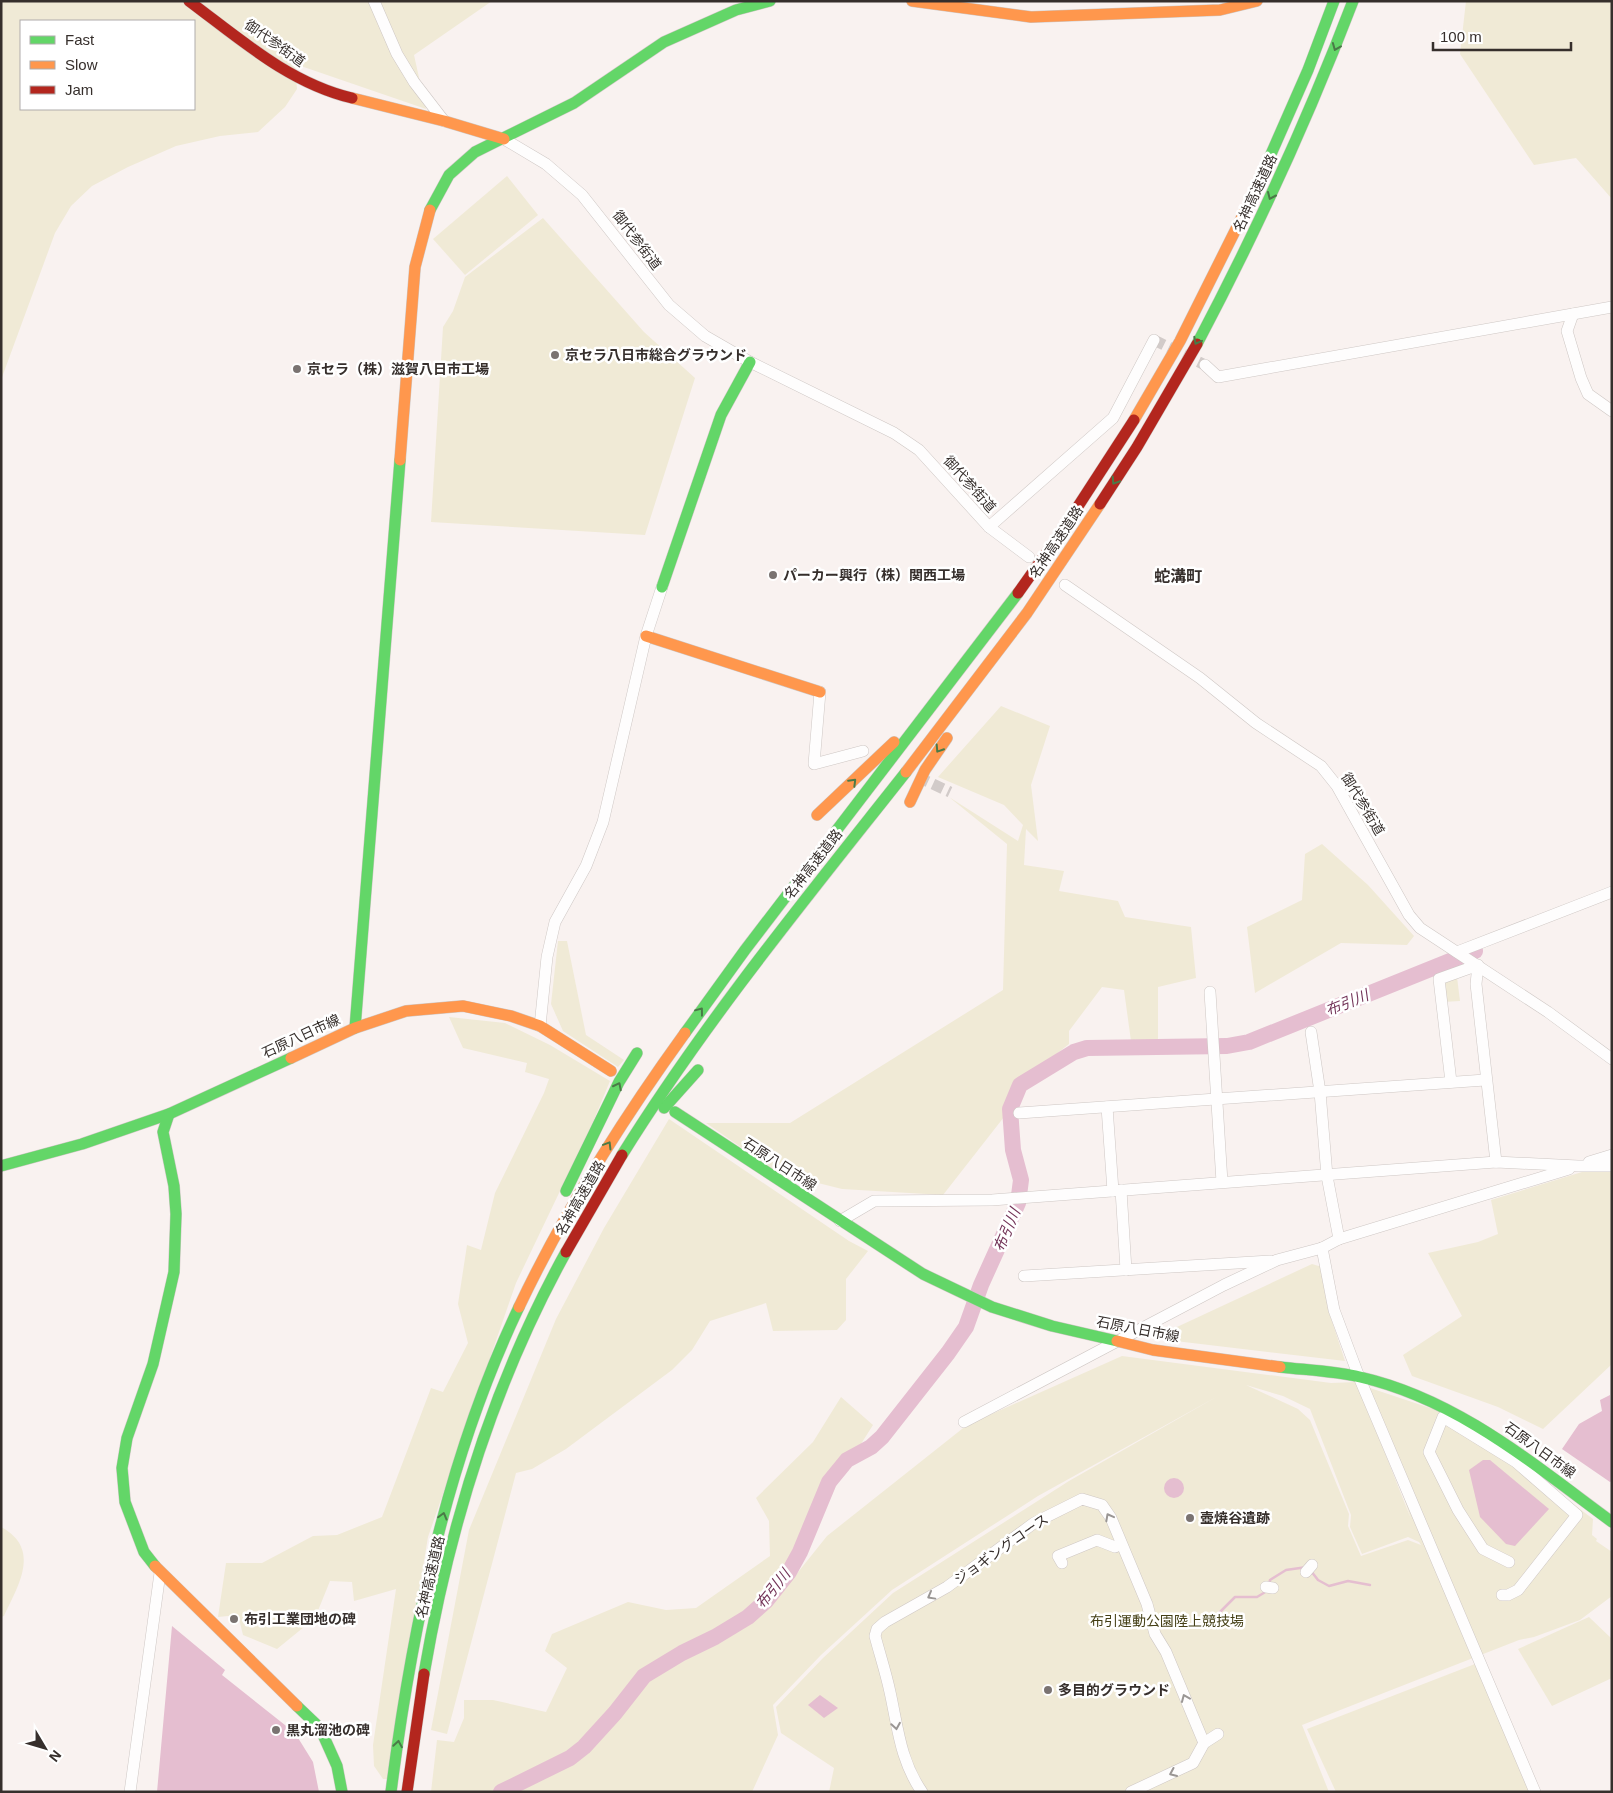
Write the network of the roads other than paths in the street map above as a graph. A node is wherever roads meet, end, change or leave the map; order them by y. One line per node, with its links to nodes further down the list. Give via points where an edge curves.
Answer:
1 (189, 1): 8 (main road, 御代参街道, via 284,71 330,93)
2 (374, 1): 8 (street, via 397,54)
3 (770, 1): 9 (main road, via 736,10 664,42 574,103)
4 (912, 1): 5 (main road, via 1031,17 1220,10)
5 (1257, 1)
6 (1334, 1): 22 (main road, 名神高速道路, via 1251,199 1164,367 1110,460)
7 (1353, 1): 20 (main road, 名神高速道路, one-way to 20, via 1303,126 1222,293 1124,467)
8 (444, 121): 9 (main road, 御代参街道)
9 (504, 139): 13 (street, 御代参街道, via 546,164 582,195 669,305 705,336); 32 (main road, via 475,152 449,175 426,220 415,267)
10 (1612, 307): 11 (street)
11 (1573, 314): 14 (street, via 1218,377); 15 (street, via 1567,331 1581,378 1588,394)
12 (1154, 340): 16 (street, via 1113,418)
13 (750, 362): 16 (street, 御代参街道, via 869,419 919,450); 19 (main road, via 720,415)
14 (1205, 365)
15 (1612, 411)
16 (989, 528): 17 (street, 御代参街道)
17 (1029, 557)
18 (1066, 585): 28 (street, 御代参街道, via 1200,678 1256,723 1322,766 1337,786 1409,915 1420,928)
19 (662, 587): 21 (street)
20 (1042, 591): 25 (main road, one-way to 25, via 925,770); 46 (main road, 名神高速道路, via 970,690 794,912 676,1072)
21 (646, 636): 23 (main road); 31 (street, via 603,822 586,866 555,922 547,957)
22 (966, 667): 26 (main road, one-way to 22, via 910,725 951,678); 63 (main road, 名神高速道路, one-way to 22, via 536,1271 623,1119 774,912)
23 (820, 692): 24 (street, via 814,764)
24 (863, 752)
25 (910, 802)
26 (817, 815)
27 (1612, 892): 28 (street)
28 (1459, 953): 29 (street, 御代参街道)
29 (1474, 963): 35 (street, 御代参街道); 38 (street); 39 (street, via 1439,979)
30 (1210, 992): 41 (street)
31 (540, 1026): 32 (main road, 石原八日市線, via 463,1006 406,1011); 37 (main road, 石原八日市線)
32 (354, 1028): 45 (main road, 石原八日市線)
33 (1311, 1032): 40 (street)
34 (637, 1053): 63 (main road, one-way to 34, via 517,1298 546,1232)
35 (1612, 1059)
36 (698, 1070): 46 (main road, via 646,1132)
37 (611, 1072)
38 (1485, 1080): 39 (street); 48 (street)
39 (1450, 1082): 40 (street)
40 (1320, 1092): 41 (street); 52 (street)
41 (1215, 1098): 42 (street); 53 (street)
42 (1107, 1107): 44 (street); 54 (street)
43 (675, 1112): 55 (main road, 石原八日市線)
44 (1019, 1113)
45 (169, 1114): 49 (main road, 石原八日市線, via 82,1144); 69 (main road, via 163,1132 174,1186 174,1272 153,1364 127,1438 122,1468 124,1502 144,1552)
46 (628, 1146): 76 (main road, 名神高速道路, via 551,1278 524,1335 489,1426 465,1500 436,1616)
47 (1612, 1155): 50 (street)
48 (1496, 1162): 50 (street); 52 (street)
49 (1, 1166)
50 (1578, 1166): 51 (street); 56 (street)
51 (1612, 1166)
52 (1327, 1176): 53 (street); 56 (street)
53 (1222, 1182): 54 (street, via 1180,1188)
54 (1117, 1190): 55 (street, via 1018,1198 874,1201); 59 (street)
55 (840, 1221): 61 (main road, 石原八日市線, via 924,1274 982,1302 1052,1326)
56 (1339, 1239): 57 (street)
57 (1322, 1248): 58 (street); 62 (street, via 1334,1310)
58 (1277, 1260): 59 (street); 61 (street)
59 (1126, 1270): 60 (street)
60 (1024, 1276)
61 (1118, 1342): 62 (main road, 石原八日市線, via 1153,1350); 64 (street)
62 (1359, 1377): 65 (main road, 石原八日市線, via 1437,1403 1464,1417 1511,1447); 79 (street)
63 (473, 1419): 75 (main road, 名神高速道路, one-way to 63, via 418,1622 454,1477)
64 (964, 1422)
65 (1612, 1522)
66 (1120, 1544): 68 (street, via 1115,1547 1097,1540 1058,1556); 72 (street, ジョギングコース, one-way to 66, via 1166,1652 1155,1634); 77 (street, ジョギングコース, one-way to 77, via 1111,1518 1102,1506 1082,1499 1070,1503 1034,1523 947,1587 877,1629 875,1636 897,1735 912,1777)
67 (1509, 1562): 70 (street, via 1483,1549 1458,1510 1429,1452 1443,1416 1516,1462 1576,1515 1518,1590)
68 (1062, 1563)
69 (160, 1573): 73 (street); 74 (main road, via 320,1728 337,1766)
70 (1502, 1595)
71 (1218, 1734): 72 (street)
72 (1204, 1743): 78 (street, one-way to 78, via 1193,1763)
73 (130, 1792)
74 (342, 1792)
75 (391, 1792)
76 (408, 1792)
77 (922, 1792)
78 (1131, 1792)
79 (1535, 1792)

